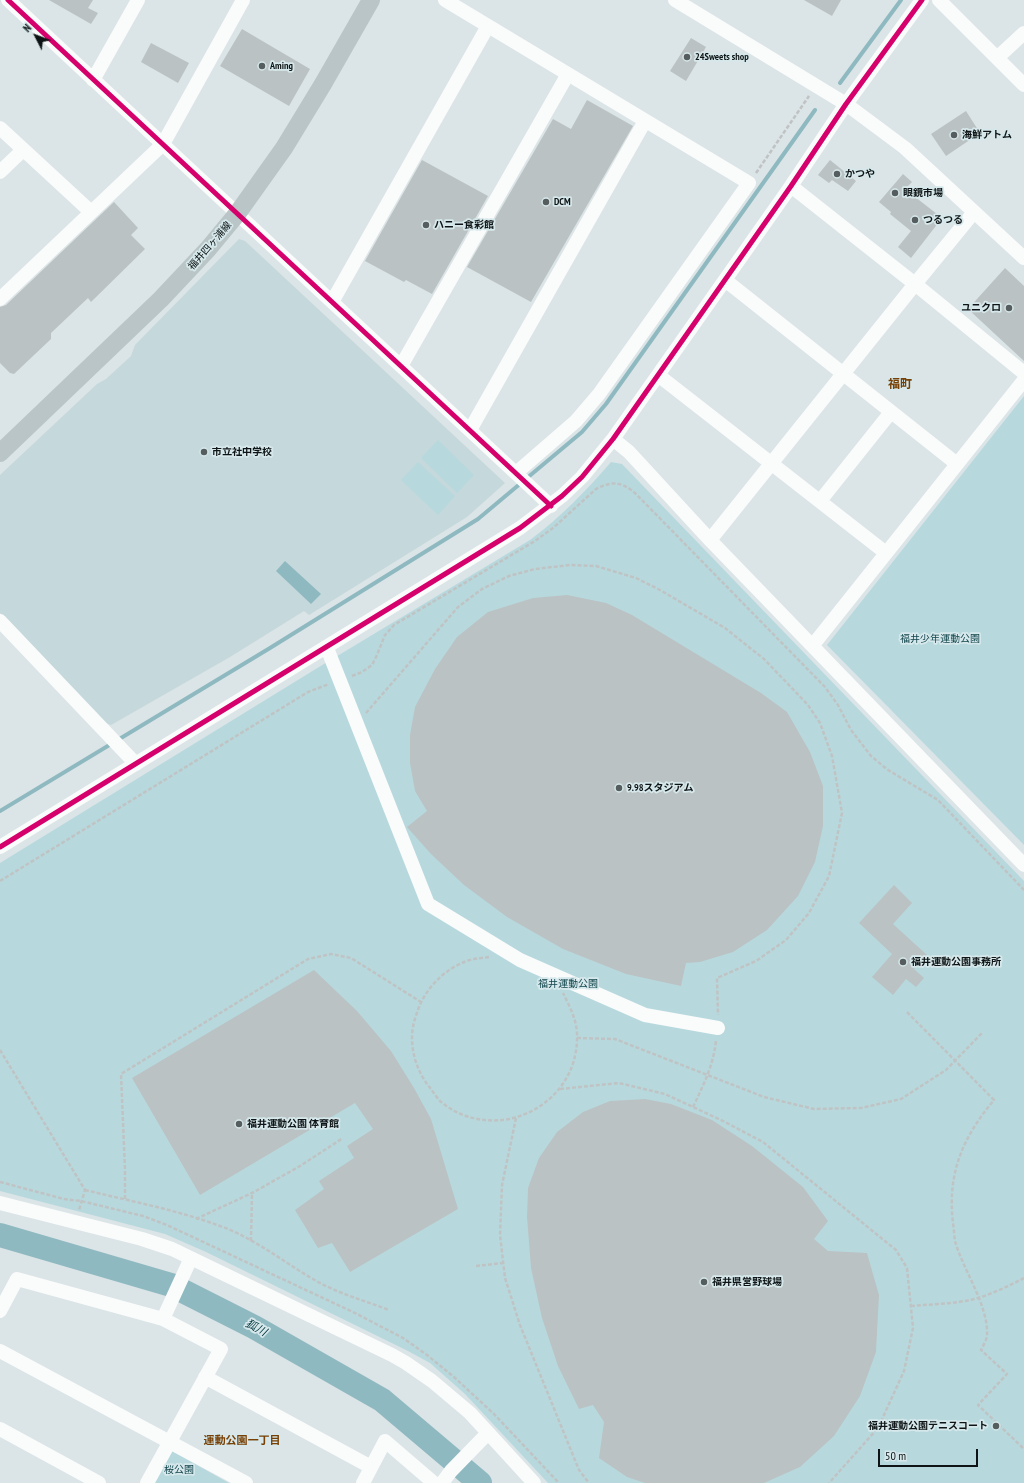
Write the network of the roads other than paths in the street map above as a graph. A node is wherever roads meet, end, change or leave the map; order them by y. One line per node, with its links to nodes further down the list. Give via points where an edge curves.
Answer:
1 (138, 0): 13 (street)
2 (243, 0): 18 (street)
3 (371, 0): 24 (main road, 福井四ヶ浦線, via 284,148)
4 (445, 0): 9 (street)
5 (674, 0): 15 (street)
6 (922, 0): 15 (street)
7 (938, 0): 11 (street)
8 (6, 1): 13 (street)
9 (488, 26): 12 (street); 29 (street)
10 (1024, 33): 11 (street)
11 (996, 58): 14 (street)
12 (568, 74): 16 (street); 30 (street)
13 (93, 80): 18 (street)
14 (1024, 85)
15 (846, 104): 21 (street); 23 (street, via 905,148)
16 (645, 121): 36 (street); 41 (street, via 749,183 599,394 576,421)
17 (0, 128): 19 (street)
18 (163, 144): 22 (street); 24 (street)
19 (23, 150): 20 (street); 22 (street)
20 (0, 172)
21 (791, 186): 26 (street); 27 (street)
22 (91, 212): 28 (street)
23 (974, 212): 25 (street); 27 (street)
24 (237, 214): 29 (street); 38 (main road, 福井四ヶ浦線, via 182,278)
25 (1024, 258)
26 (725, 280): 31 (street); 33 (street)
27 (915, 284): 31 (street); 32 (street)
28 (0, 299)
29 (332, 302): 30 (street)
30 (401, 366): 36 (street)
31 (843, 373): 35 (street); 39 (street)
32 (1024, 373)
33 (658, 375): 37 (street); 39 (street)
34 (1024, 380): 40 (street)
35 (892, 412): 40 (street); 42 (street)
36 (470, 430): 41 (street)
37 (613, 439): 43 (street, via 582,477); 44 (street, via 629,452)
38 (0, 453)
39 (772, 464): 42 (street); 44 (street)
40 (957, 464): 45 (street)
41 (516, 474): 43 (street)
42 (820, 501): 45 (street)
43 (551, 506): 48 (street, via 520,528)
44 (710, 540): 47 (street)
45 (886, 553): 47 (street)
46 (0, 621): 49 (street)
47 (812, 645): 51 (street)
48 (326, 648): 49 (street); 52 (street, via 428,904 520,960 645,1015)
49 (136, 764): 50 (street)
50 (0, 847)
51 (1024, 865)
52 (718, 1028)
53 (0, 1203): 54 (street, via 142,1239 172,1249)
54 (189, 1263): 56 (street); 60 (street, via 392,1355 453,1397 470,1413)
55 (0, 1311): 56 (street, via 17,1279)
56 (163, 1319): 58 (street, via 221,1349)
57 (0, 1351): 61 (street)
58 (205, 1377): 61 (street); 62 (street)
59 (0, 1429): 63 (street)
60 (484, 1437): 68 (street); 69 (street)
61 (170, 1442): 64 (street); 65 (street)
62 (372, 1467): 66 (street); 67 (street, via 385,1441)
63 (99, 1483)
64 (148, 1483)
65 (246, 1483)
66 (363, 1483)
67 (434, 1483)
68 (442, 1483)
69 (534, 1483)

